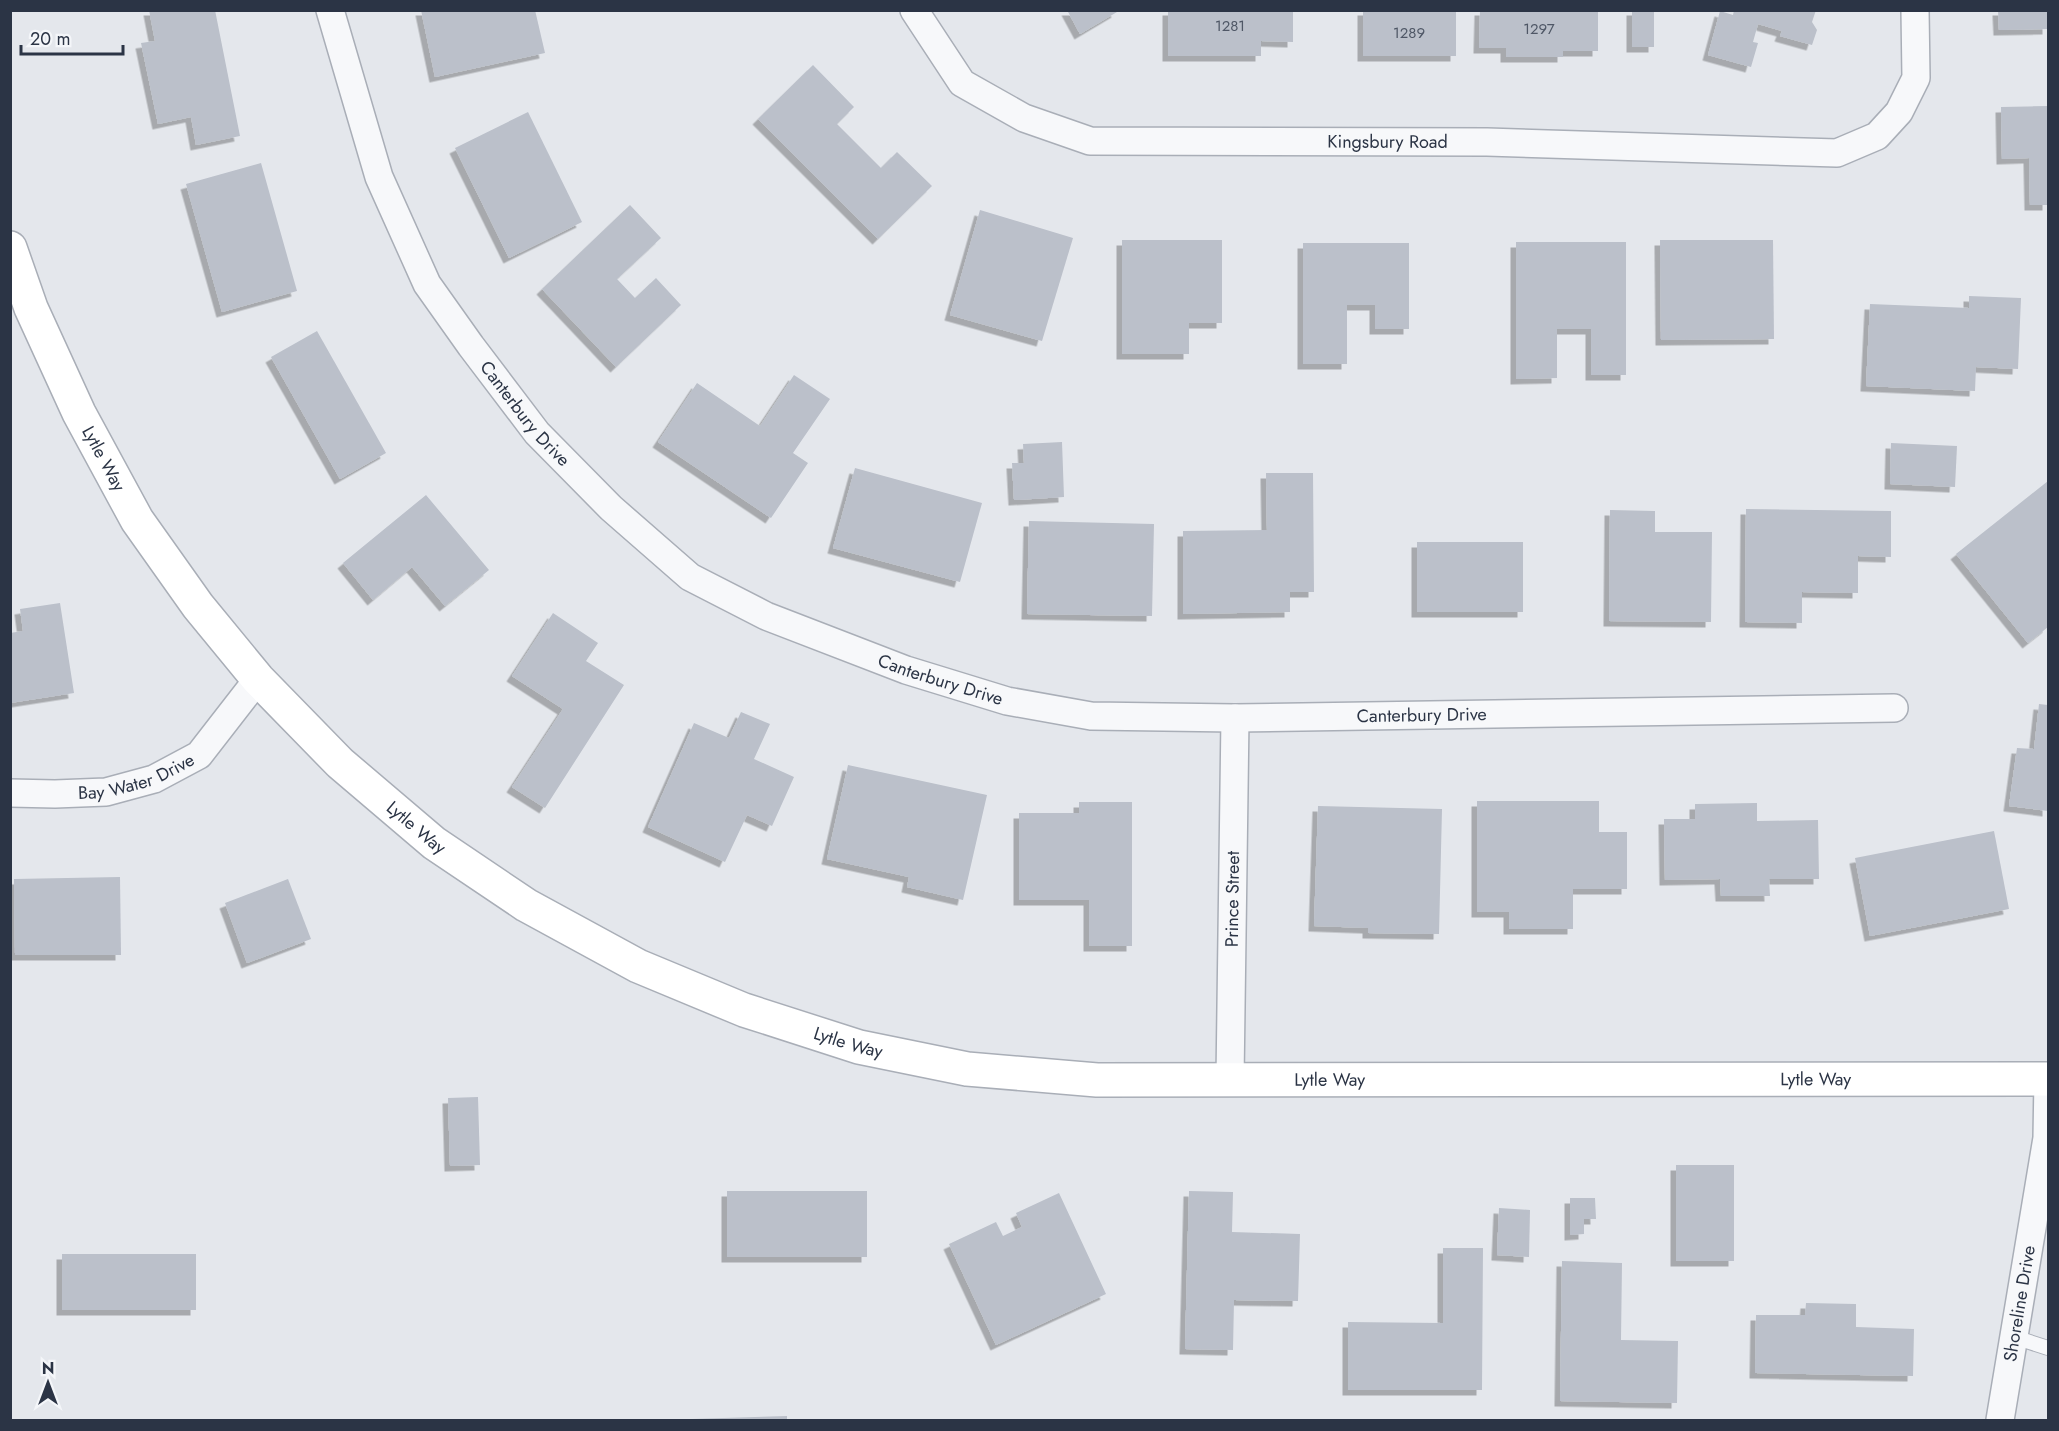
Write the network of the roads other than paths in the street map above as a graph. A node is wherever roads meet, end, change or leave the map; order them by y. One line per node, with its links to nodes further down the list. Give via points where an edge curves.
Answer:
1 (330, 10): 7 (street, Canterbury Drive, via 379,177 427,284 537,433 611,508 690,577 766,616 906,670 1007,701 1090,716)
2 (914, 10): 3 (street, Kingsbury Road, via 962,83 1024,118 1090,141 1487,142 1837,153 1877,136 1899,112 1916,78)
3 (1915, 10)
4 (10, 248): 5 (street, Lytle Way, via 31,308 79,413 137,520 198,606)
5 (258, 679): 8 (street, Bay Water Drive, via 199,756 154,779 106,792); 9 (street, Lytle Way, via 340,764 434,843 526,905 638,966 734,1005 859,1047 967,1069 1097,1080)
6 (1894, 708): 7 (street, Canterbury Drive)
7 (1234, 718): 9 (street, Prince Street)
8 (10, 793)
9 (1230, 1079): 10 (street, Lytle Way)
10 (2048, 1079): 11 (street, Shoreline Drive, via 2047,1138)
11 (2014, 1336): 12 (lane); 13 (street, Shoreline Drive)
12 (2049, 1348)
13 (2000, 1420)

